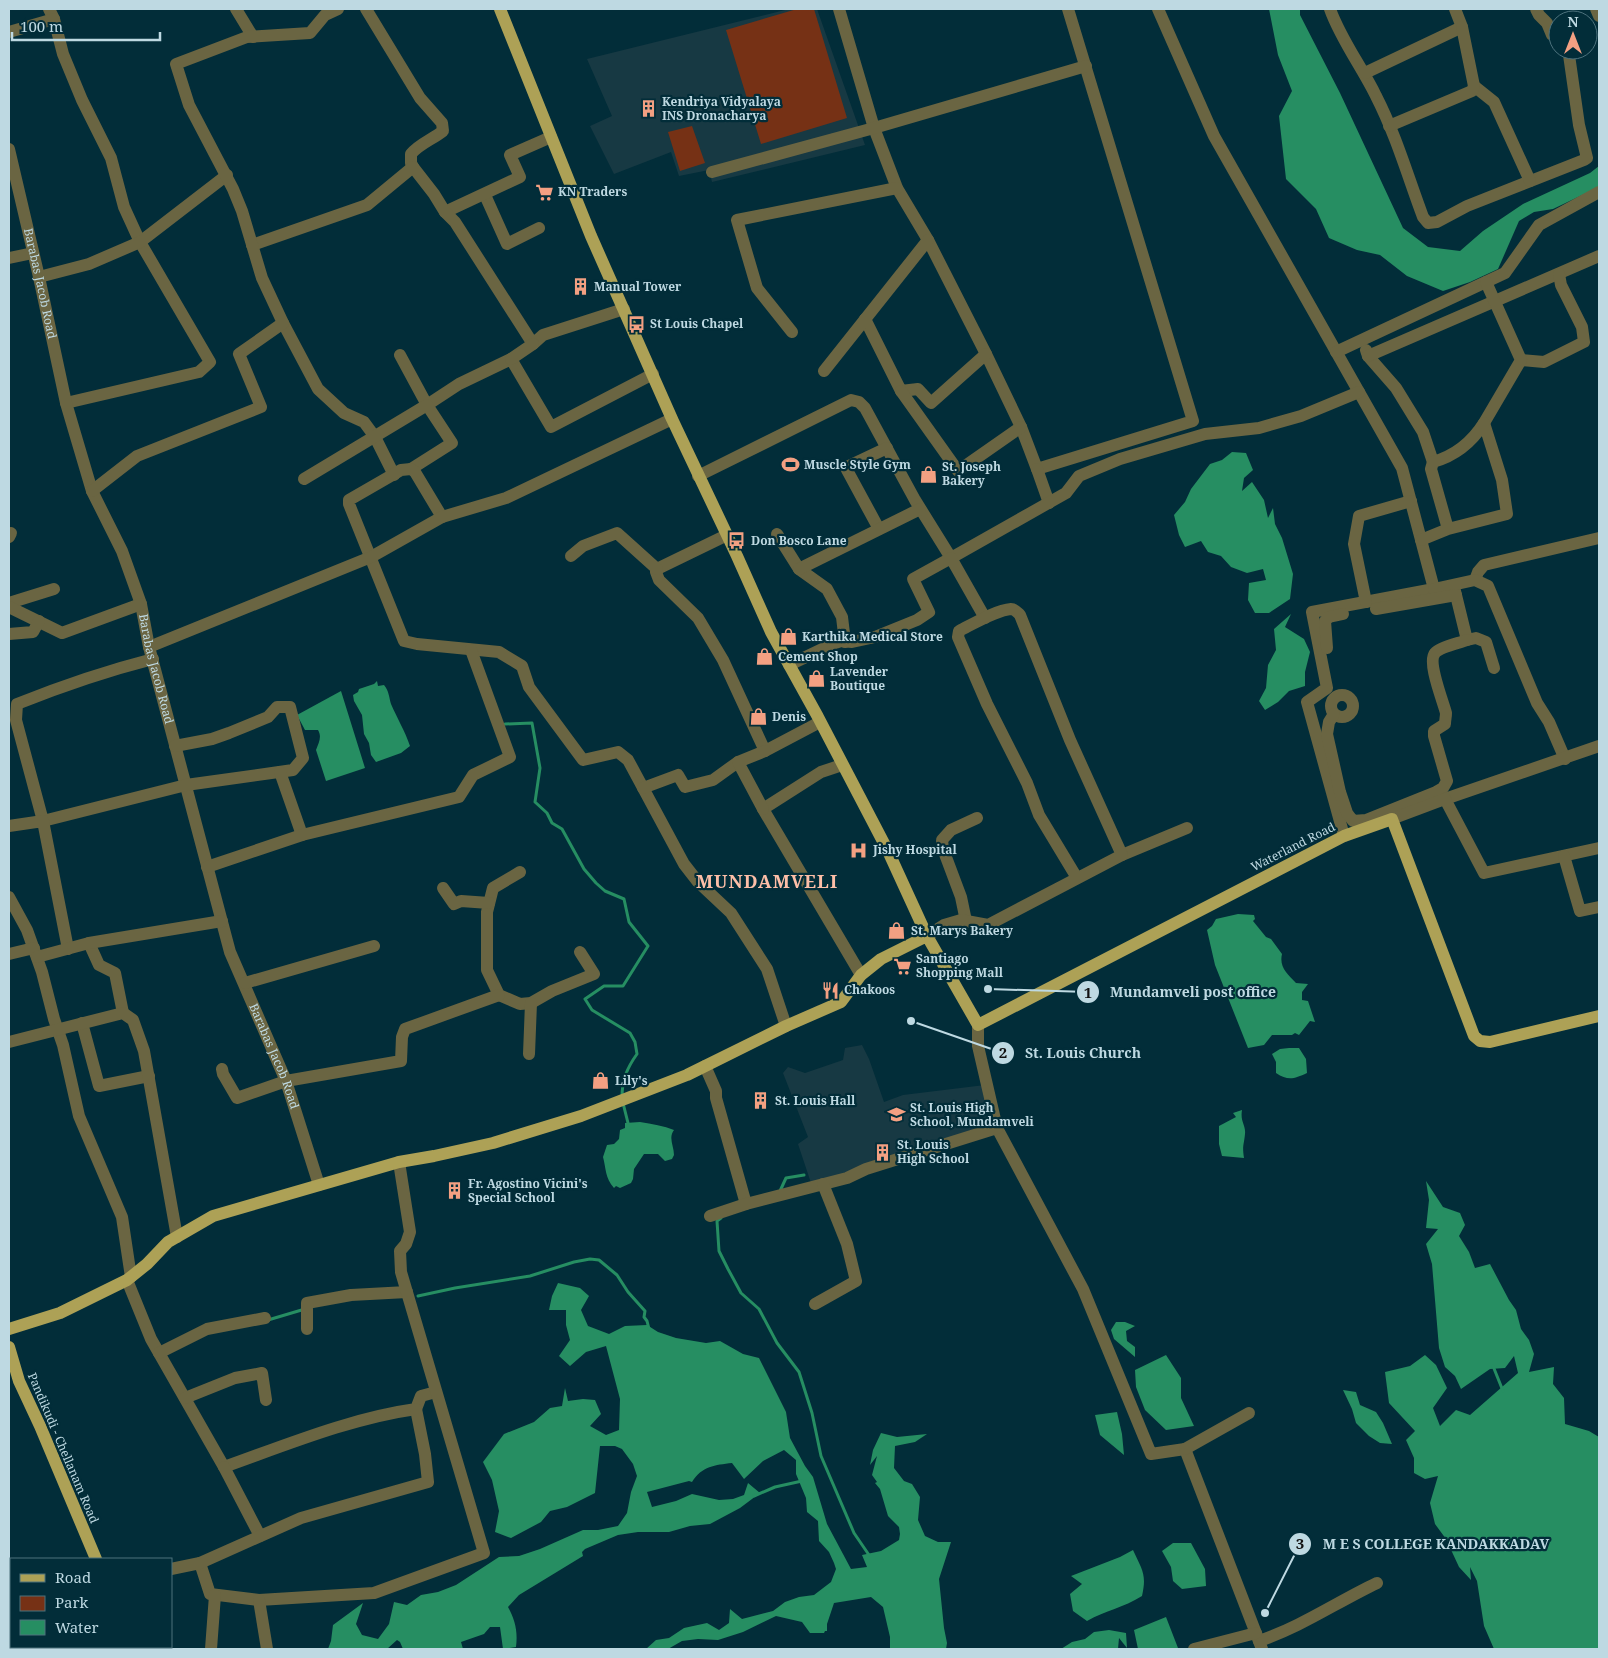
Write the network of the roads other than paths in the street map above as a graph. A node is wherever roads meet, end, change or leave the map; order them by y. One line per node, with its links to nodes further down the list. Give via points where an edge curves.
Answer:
1 (236, 9): 17 (street)
2 (338, 9): 17 (street, via 325,15 310,33)
3 (366, 9): 26 (street, via 420,98 442,123 443,131 411,154)
4 (500, 9): 24 (main road)
5 (839, 9): 23 (street)
6 (1068, 9): 19 (street)
7 (1158, 9): 51 (street, via 1214,136)
8 (1330, 9): 20 (street, via 1352,55)
9 (1455, 9): 15 (street)
10 (1536, 9): 14 (street)
11 (1596, 9): 13 (street)
12 (51, 14): 16 (street); 36 (street, via 82,100 111,158 124,208)
13 (1599, 16)
14 (1548, 25)
15 (1462, 27): 20 (street); 21 (street)
16 (9, 32)
17 (253, 37): 28 (street, via 176,64 189,105)
18 (1571, 60): 29 (street, via 1587,158)
19 (1086, 66): 23 (street); 70 (street, via 1193,421)
20 (1365, 73): 22 (street)
21 (1474, 86): 22 (street, via 1466,95); 29 (street, via 1494,102)
22 (1389, 126): 29 (street, via 1422,217 1428,223 1438,222)
23 (874, 128): 27 (street); 30 (street)
24 (550, 137): 32 (street, via 510,155 520,177); 45 (main road)
25 (9, 149): 38 (street, Barabas Jacob Road)
26 (414, 167): 33 (street); 37 (street, via 367,205)
27 (712, 172)
28 (227, 175): 36 (street); 37 (street)
29 (1530, 181)
30 (897, 188): 35 (street); 48 (street, via 737,220 757,288)
31 (1599, 192): 43 (street, via 1539,225 1505,273)
32 (484, 195): 33 (street); 34 (street, via 507,244)
33 (445, 212): 50 (street)
34 (539, 228)
35 (928, 240): 46 (street); 52 (street)
36 (140, 242): 42 (street, via 89,264); 61 (street, via 210,362 199,372)
37 (252, 245): 47 (street, via 262,278)
38 (33, 253): 40 (street); 42 (street, Barabas Jacob Road)
39 (1599, 256): 41 (street)
40 (9, 258)
41 (1559, 274): 44 (street); 56 (street, via 1561,285 1582,327 1584,342 1544,362)
42 (39, 277): 61 (street, Barabas Jacob Road)
43 (1486, 282): 44 (street); 49 (street)
44 (1494, 300): 54 (street); 56 (street)
45 (624, 309): 50 (street, via 543,335); 58 (main road)
46 (865, 319): 57 (street); 59 (street)
47 (283, 323): 66 (street, via 318,389 344,413 364,422); 74 (street, via 239,354 261,406 137,456)
48 (792, 332)
49 (1362, 340): 51 (street); 54 (street)
50 (533, 344): 55 (street)
51 (1336, 352): 60 (street)
52 (986, 354): 59 (street, via 931,403 918,389); 65 (street)
53 (400, 355): 62 (street)
54 (1368, 356): 68 (street, via 1396,388 1423,432)
55 (512, 359): 58 (street, via 552,427); 62 (street, via 459,384)
56 (1521, 360): 64 (street)
57 (824, 371)
58 (653, 374): 63 (main road)
59 (901, 391): 65 (street, via 958,471)
60 (1359, 392): 75 (street, via 1402,468); 76 (street, via 1301,416 1259,428 1205,434 1120,459 1079,476 1066,493)
61 (66, 403): 74 (street, Barabas Jacob Road)
62 (427, 404): 66 (street); 69 (street, via 452,444)
63 (672, 419): 72 (main road); 78 (street, via 506,498)
64 (1484, 423): 68 (street, via 1476,435 1457,451); 80 (street, via 1502,480 1506,514)
65 (1020, 427): 70 (street)
66 (375, 437): 71 (street); 73 (street)
67 (887, 448): 72 (street, via 865,408 850,400); 77 (street); 79 (street, via 849,466 848,470)
68 (1433, 462): 80 (street, via 1431,469)
69 (411, 469): 71 (street); 78 (street)
70 (1037, 469): 76 (street)
71 (394, 474): 86 (street, via 349,500)
72 (698, 476): 82 (main road)
73 (304, 479)
74 (92, 491): 95 (street, Barabas Jacob Road, via 122,551)
75 (1411, 501): 84 (street); 94 (street, via 1360,516 1354,544)
76 (1049, 502): 87 (street)
77 (920, 509): 79 (street); 87 (street)
78 (442, 517): 86 (street)
79 (879, 529): 89 (street)
80 (1448, 529): 84 (street)
81 (777, 534): 89 (street)
82 (727, 535): 88 (street); 104 (main road)
83 (1599, 538): 90 (street, via 1484,565)
84 (1421, 540): 92 (street)
85 (572, 556): 88 (street, via 583,546 617,533)
86 (371, 557): 102 (street, via 404,641); 103 (street)
87 (951, 558): 97 (street); 101 (street, via 914,579 929,612 924,616 875,637)
88 (657, 569): 111 (street, via 659,580 698,618 723,660)
89 (799, 569): 101 (street, via 827,589 842,617)
90 (1475, 580): 93 (street); 112 (street, via 1488,586 1536,703 1549,722)
91 (54, 589): 96 (street)
92 (1434, 589): 93 (street); 94 (street)
93 (1455, 590): 100 (street); 106 (street, via 1329,617 1325,621 1325,634)
94 (1366, 602): 107 (street, via 1312,612 1327,688 1307,702)
95 (140, 604): 98 (street, via 62,632); 103 (street, Barabas Jacob Road)
96 (9, 605): 98 (street)
97 (985, 618): 128 (street, via 1012,609 1020,615 1070,740); 132 (street, via 959,631 958,637 987,704 1027,782 1039,815)
98 (39, 621): 99 (street, via 33,632)
99 (9, 634)
100 (1468, 640): 105 (street, via 1476,638 1486,642); 106 (street, via 1439,650 1433,658 1446,715 1445,724 1434,731 1447,781 1436,792 1366,820 1353,821 1347,814 1340,792 1327,734)
101 (845, 642): 104 (street, via 835,643)
102 (471, 650): 117 (street, via 499,652 522,666 529,687 583,760 618,752 628,760); 125 (street, via 510,757 473,775 459,797)
103 (151, 653): 109 (street, Barabas Jacob Road); 122 (street, via 17,704 16,720)
104 (789, 665): 108 (main road)
105 (1494, 668)
106 (1333, 706): 107 (street)
107 (1310, 715): 126 (street)
108 (820, 722): 111 (street); 114 (main road)
109 (175, 746): 115 (street, via 212,739 268,718 277,707 290,708 303,758 292,770); 116 (street, Barabas Jacob Road)
110 (1599, 746): 112 (street)
111 (765, 752): 113 (street)
112 (1565, 759): 118 (street)
113 (738, 762): 117 (street, via 712,780 686,787 678,775); 119 (street)
114 (842, 764): 119 (street, via 821,772); 139 (main road, via 888,851)
115 (280, 772): 116 (street); 125 (street)
116 (186, 786): 122 (street); 130 (street, Barabas Jacob Road)
117 (643, 788): 154 (street, via 684,864 730,913 767,969)
118 (1445, 799): 121 (street); 129 (street, via 1484,873)
119 (763, 808): 146 (street)
120 (977, 818): 138 (street, via 951,830 942,840 962,897)
121 (1392, 819): 126 (main road, Waterland Road); 151 (main road, via 1474,1036 1480,1041 1490,1042)
122 (43, 821): 123 (street); 142 (street)
123 (9, 826)
124 (1187, 828): 128 (street)
125 (302, 835): 130 (street)
126 (1344, 836): 153 (main road, Waterland Road)
127 (1599, 848): 129 (street)
128 (1122, 855): 132 (street)
129 (1564, 856): 136 (street, via 1580,911)
130 (207, 867): 137 (street, Barabas Jacob Road)
131 (520, 872): 135 (street, via 493,888)
132 (1077, 878): 138 (street, via 988,924)
133 (443, 888): 135 (street, via 454,904 461,901)
134 (9, 897): 144 (street)
135 (489, 903): 148 (street, via 487,970)
136 (1599, 907)
137 (222, 921): 140 (street); 147 (street, Barabas Jacob Road, via 230,952)
138 (966, 921): 139 (street, via 952,922)
139 (927, 936): 146 (main road, via 881,958); 153 (main road)
140 (89, 943): 142 (street); 150 (street, via 99,965 115,973)
141 (374, 946): 147 (street)
142 (68, 949): 144 (street)
143 (580, 952): 149 (street, via 594,974)
144 (35, 953): 145 (street); 155 (street)
145 (9, 954)
146 (861, 975): 154 (main road, via 841,1002)
147 (245, 983): 161 (street, Barabas Jacob Road)
148 (499, 995): 149 (street, via 520,1004); 161 (street, via 405,1029 401,1061)
149 (531, 1003): 157 (street)
150 (122, 1013): 152 (street); 160 (street, via 133,1020)
151 (1599, 1016)
152 (82, 1023): 155 (street); 160 (street, via 98,1086)
153 (978, 1025): 162 (street, via 978,1046)
154 (786, 1026): 158 (main road)
155 (58, 1029): 156 (street); 169 (street, via 79,1116 122,1217)
156 (9, 1042)
157 (529, 1054)
158 (705, 1066): 163 (main road, via 580,1116 493,1143); 166 (street, via 716,1091)
159 (222, 1069): 161 (street, via 237,1098)
160 (149, 1076): 168 (street)
161 (286, 1081): 165 (street, Barabas Jacob Road)
162 (997, 1128): 164 (street); 182 (street, via 1083,1290 1151,1454)
163 (399, 1162): 165 (main road); 170 (street, via 410,1232 400,1251 401,1272)
164 (823, 1184): 166 (street); 171 (street, via 847,1244 856,1281)
165 (319, 1185): 168 (main road, via 213,1216)
166 (746, 1204): 167 (street)
167 (710, 1216)
168 (177, 1237): 169 (main road)
169 (129, 1279): 173 (main road, via 60,1313); 176 (street)
170 (407, 1292): 174 (street, via 351,1295 307,1303); 177 (street)
171 (814, 1304)
172 (265, 1318): 176 (street, via 207,1329)
173 (9, 1329)
174 (307, 1329)
175 (9, 1347): 185 (main road, Pandikudi - Chellanam Road, via 19,1380)
176 (159, 1353): 178 (street)
177 (436, 1392): 180 (street, via 421,1396); 190 (street, via 484,1553 374,1593)
178 (185, 1398): 179 (street, via 235,1378 262,1372); 183 (street)
179 (266, 1400)
180 (416, 1408): 183 (street, via 316,1434); 184 (street, via 428,1482 301,1518)
181 (1249, 1413): 182 (street)
182 (1185, 1449): 191 (street)
183 (224, 1467): 184 (street)
184 (260, 1536): 186 (street)
185 (96, 1558)
186 (200, 1563): 187 (street); 189 (street, via 210,1594)
187 (172, 1569)
188 (1377, 1583): 191 (street, via 1283,1633)
189 (215, 1596): 190 (street); 192 (street)
190 (259, 1600): 193 (street)
191 (1259, 1641): 194 (street)
192 (211, 1649)
193 (267, 1649)
194 (1194, 1649)

